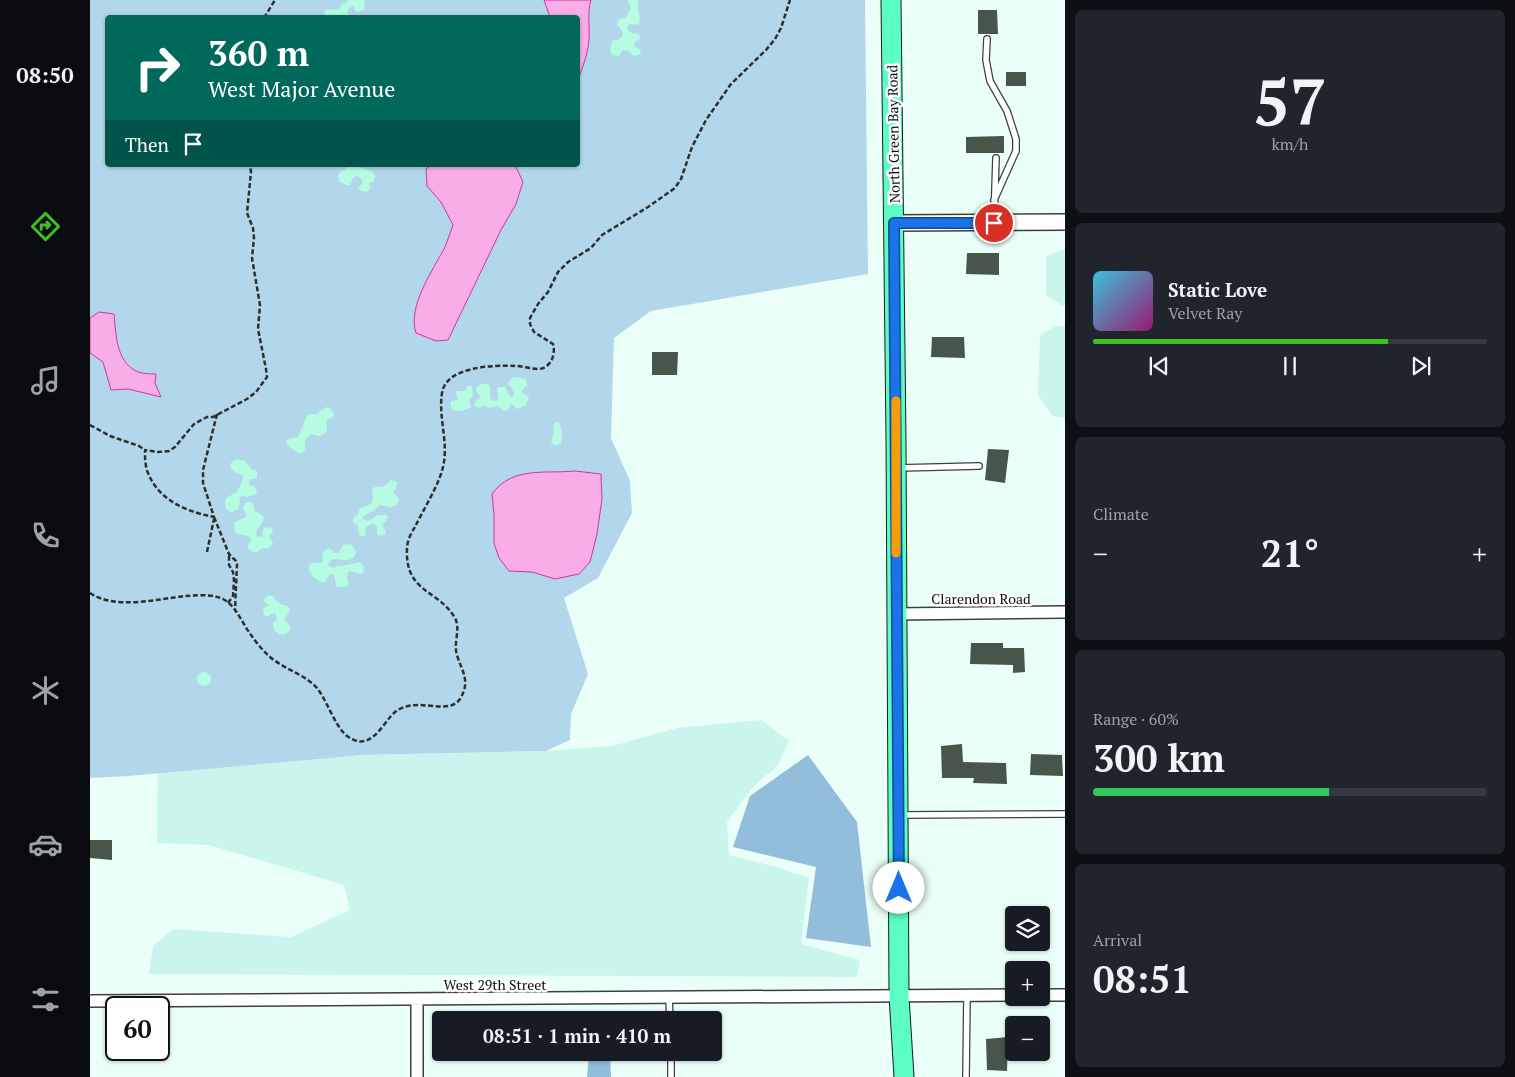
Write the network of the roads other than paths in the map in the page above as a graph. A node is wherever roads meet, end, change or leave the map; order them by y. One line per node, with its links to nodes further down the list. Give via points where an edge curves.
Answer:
1 (892, 0): 6 (main road, North Green Bay Road)
2 (987, 39): 4 (lane, via 990,81 1007,110 1016,139 1016,150)
3 (996, 158): 4 (lane)
4 (994, 200): 7 (lane)
5 (1065, 222): 7 (street)
6 (894, 223): 7 (street); 9 (main road, North Green Bay Road)
7 (994, 223)
8 (979, 466): 9 (lane)
9 (896, 468): 11 (main road, North Green Bay Road)
10 (1065, 612): 11 (street, Clarendon Road)
11 (896, 614): 13 (main road, North Green Bay Road)
12 (1065, 814): 13 (lane)
13 (899, 815): 18 (main road, North Green Bay Road)
14 (967, 995): 15 (street, West 29th Street); 18 (street, West 29th Street); 27 (lane)
15 (1005, 995)
16 (1050, 995): 17 (street)
17 (1065, 995)
18 (900, 996): 19 (street, West 29th Street); 26 (main road, North Green Bay Road)
19 (669, 998): 20 (street, West 29th Street); 22 (lane)
20 (417, 1000): 21 (street, West 29th Street); 24 (street)
21 (90, 1001)
22 (670, 1011)
23 (671, 1061): 25 (lane)
24 (416, 1077)
25 (671, 1077)
26 (904, 1077)
27 (966, 1077)

